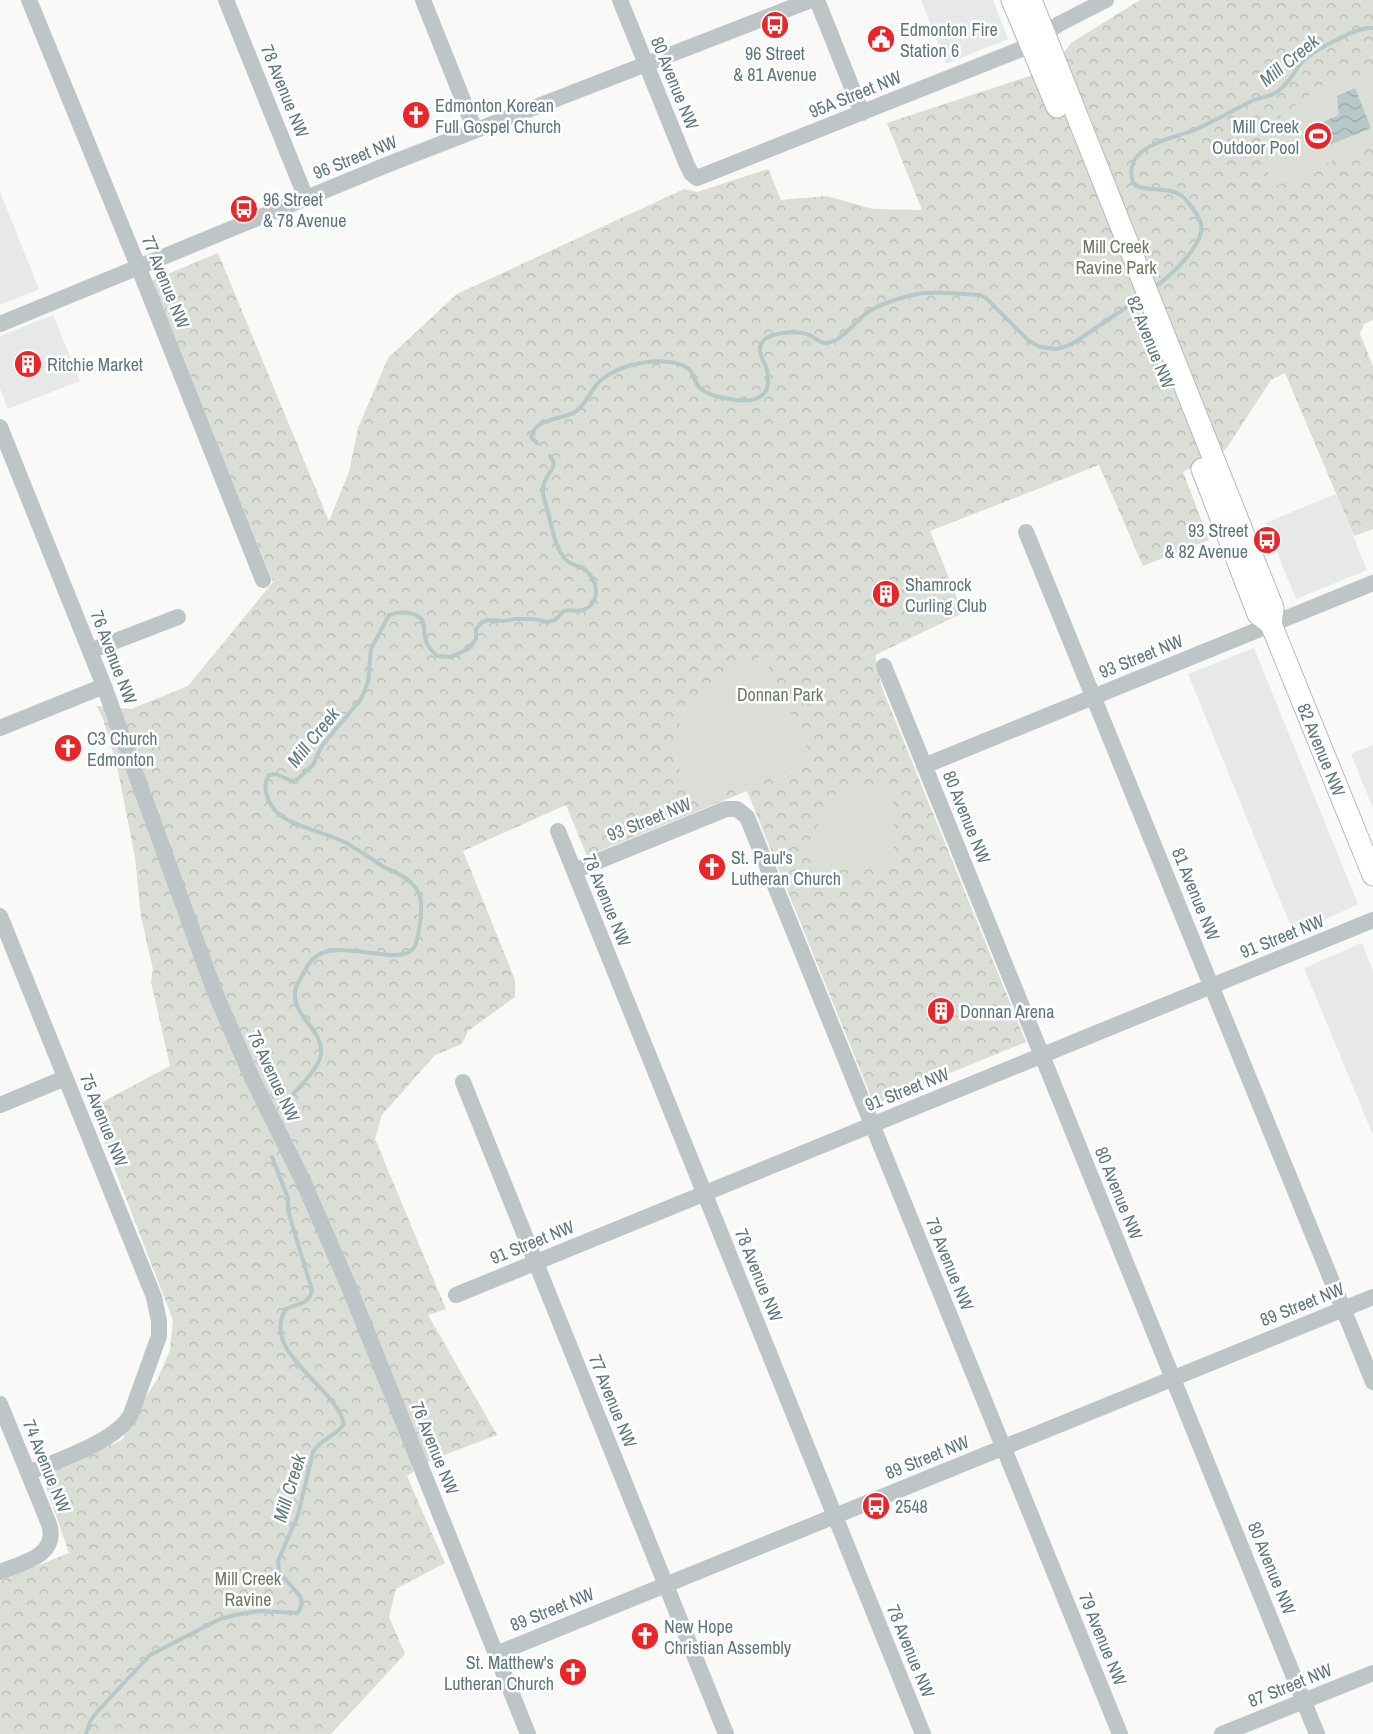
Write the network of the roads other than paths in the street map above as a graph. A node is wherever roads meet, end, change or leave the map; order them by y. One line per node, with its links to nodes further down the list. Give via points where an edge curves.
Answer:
1 (29, 0): 16 (street, 77 Avenue NW)
2 (226, 0): 15 (street, 78 Avenue NW)
3 (423, 0): 13 (street)
4 (620, 0): 11 (street, 80 Avenue NW)
5 (811, 0): 11 (street, 96 Street NW)
6 (817, 0): 12 (street)
7 (1012, 0): 10 (main road, 82 Avenue NW)
8 (1031, 0): 10 (main road, 82 Avenue NW)
9 (1106, 0): 10 (street, 95A Street NW)
10 (1037, 38): 12 (street, 95A Street NW, via 1019,50); 23 (main road, 82 Avenue NW, via 1210,469 1258,614)
11 (646, 65): 13 (street, 96 Street NW); 14 (street, 80 Avenue NW, via 687,165)
12 (862, 113): 14 (street, 95A Street NW)
13 (475, 130): 15 (street, 96 Street NW)
14 (697, 178)
15 (306, 198): 16 (street, 96 Street NW)
16 (138, 266): 17 (street, 96 Street NW); 20 (street, 77 Avenue NW)
17 (0, 324)
18 (0, 427): 24 (street, 76 Avenue NW)
19 (1026, 532): 27 (street, 81 Avenue NW)
20 (264, 580)
21 (1373, 583): 23 (street, 93 Street NW)
22 (178, 617): 24 (street)
23 (1271, 624): 27 (street, 93 Street NW); 33 (main road, 82 Avenue NW)
24 (90, 651): 26 (street, 76 Avenue NW)
25 (884, 666): 29 (street, 80 Avenue NW)
26 (104, 686): 28 (street); 55 (street, 76 Avenue NW, via 214,990 349,1287)
27 (1094, 696): 29 (street, 93 Street NW); 36 (street, 81 Avenue NW)
28 (0, 728)
29 (924, 766): 37 (street, 80 Avenue NW)
30 (741, 811): 32 (street, 93 Street NW, via 726,809); 41 (street, 79 Avenue NW, via 749,820)
31 (558, 832): 32 (street, 78 Avenue NW)
32 (574, 871): 42 (street, 78 Avenue NW)
33 (1373, 876)
34 (0, 916): 38 (street, 75 Avenue NW)
35 (1371, 926): 36 (street, 91 Street NW)
36 (1212, 986): 37 (street, 91 Street NW); 46 (street, 81 Avenue NW)
37 (1042, 1056): 41 (street, 91 Street NW); 47 (street, 80 Avenue NW)
38 (65, 1078): 40 (street); 51 (street, 75 Avenue NW, via 154,1297 159,1321 158,1342 131,1414 122,1426 91,1446)
39 (463, 1082): 43 (street, 77 Avenue NW)
40 (0, 1104)
41 (872, 1125): 42 (street, 91 Street NW); 50 (street, 79 Avenue NW)
42 (704, 1194): 43 (street, 91 Street NW); 52 (street, 78 Avenue NW)
43 (536, 1263): 44 (street, 91 Street NW); 54 (street, 77 Avenue NW)
44 (456, 1295)
45 (1373, 1297): 46 (street, 89 Street NW)
46 (1344, 1309): 47 (street, 89 Street NW); 48 (street, 81 Avenue NW)
47 (1173, 1378): 50 (street, 89 Street NW); 57 (street, 80 Avenue NW)
48 (1373, 1382)
49 (0, 1404): 51 (street, 74 Avenue NW)
50 (1003, 1447): 52 (street, 89 Street NW); 61 (street, 79 Avenue NW)
51 (28, 1473): 53 (street, 74 Avenue NW, via 50,1529 49,1544 37,1556)
52 (835, 1516): 54 (street, 89 Street NW); 60 (street, 78 Avenue NW)
53 (0, 1572)
54 (666, 1585): 55 (street, 89 Street NW); 59 (street, 77 Avenue NW)
55 (496, 1654): 58 (street, 76 Avenue NW)
56 (1373, 1673): 57 (street, 87 Street NW)
57 (1304, 1701): 62 (street, 87 Street NW); 63 (street, 80 Avenue NW)
58 (528, 1734)
59 (726, 1734)
60 (923, 1734)
61 (1120, 1734)
62 (1222, 1734)
63 (1317, 1734)

